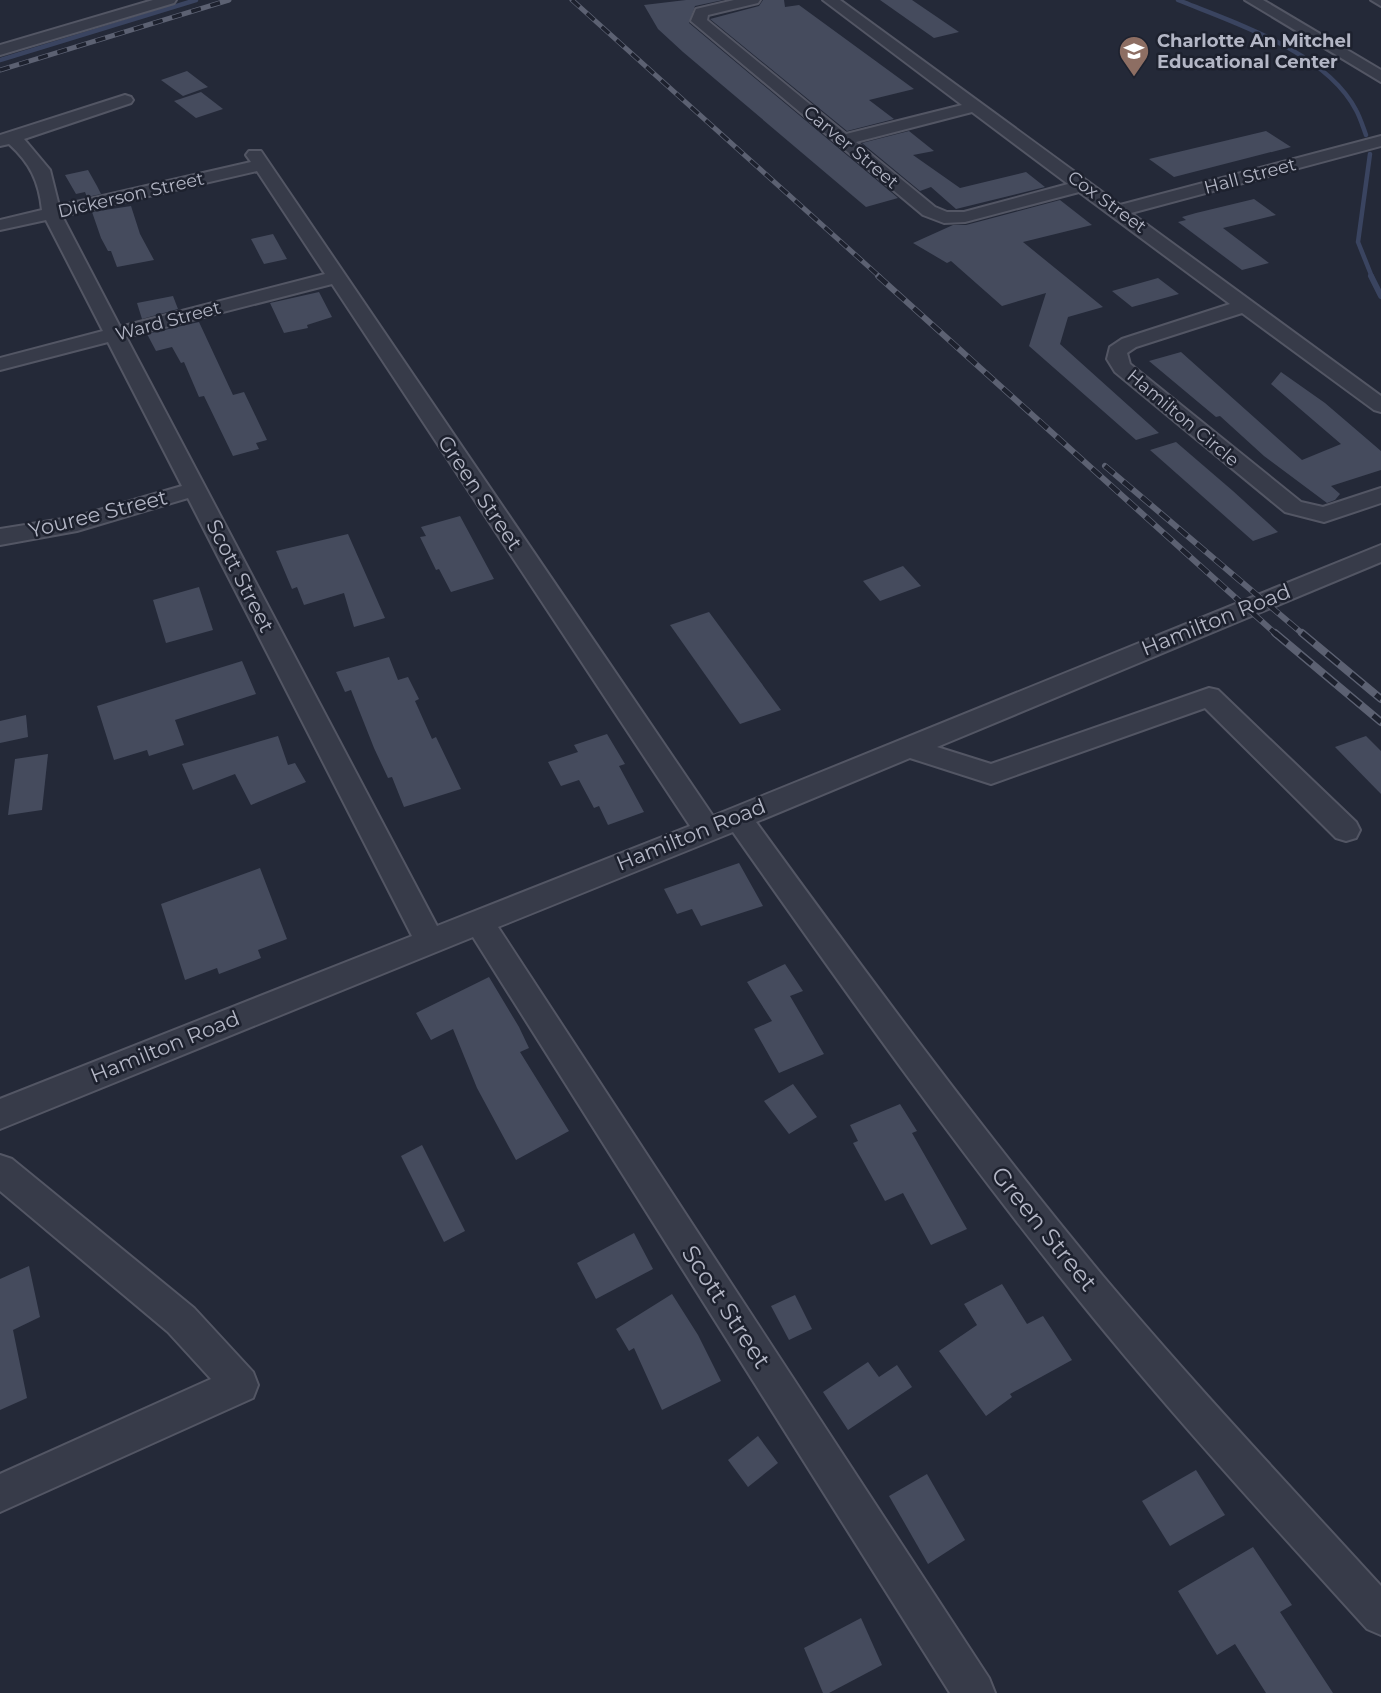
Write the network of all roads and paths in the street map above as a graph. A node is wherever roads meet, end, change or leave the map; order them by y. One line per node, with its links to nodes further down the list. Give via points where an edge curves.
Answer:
1 (169, 0): 5 (street)
2 (752, 0): 10 (street, Carver Street, via 701,12 699,21)
3 (830, 0): 8 (street, Cox Street)
4 (1252, 0): 6 (street)
5 (0, 50)
6 (1381, 77)
7 (125, 100): 9 (street)
8 (977, 106): 10 (street); 13 (street, Cox Street)
9 (6, 139): 15 (street, via 40,164)
10 (843, 140): 13 (street, Carver Street, via 929,211 944,218 965,217)
11 (1381, 141): 14 (street, Hall Street)
12 (258, 160): 15 (street, Dickerson Street); 17 (street, Green Street)
13 (1084, 185): 14 (street, Cox Street)
14 (1120, 211): 18 (street, Cox Street)
15 (51, 213): 16 (street, Dickerson Street); 19 (street, Scott Street)
16 (0, 225)
17 (336, 277): 19 (street, Ward Street); 28 (street, Green Street)
18 (1246, 305): 21 (street, Cox Street); 23 (street, Hamilton Circle, via 1129,343 1117,351 1117,359 1122,368 1293,508 1324,515)
19 (115, 335): 20 (street, Ward Street); 22 (street, Scott Street)
20 (0, 364)
21 (1381, 406)
22 (195, 489): 24 (street, Youree Street, via 77,524); 31 (street, Scott Street)
23 (1381, 495)
24 (0, 537)
25 (1381, 553): 26 (street, Hamilton Road)
26 (907, 747): 27 (street, Hamilton Road); 29 (street, via 991,774 1209,697)
27 (738, 817): 28 (street, Hamilton Road); 35 (street, Green Street, via 918,1069 1090,1287 1204,1421)
28 (707, 829): 30 (street, Hamilton Road)
29 (1346, 830)
30 (478, 920): 31 (street, Hamilton Road); 36 (street, Scott Street)
31 (429, 940): 32 (street, Hamilton Road)
32 (0, 1114)
33 (0, 1170): 34 (street, via 181,1320 240,1385)
34 (0, 1493)
35 (1381, 1615)
36 (974, 1693)

